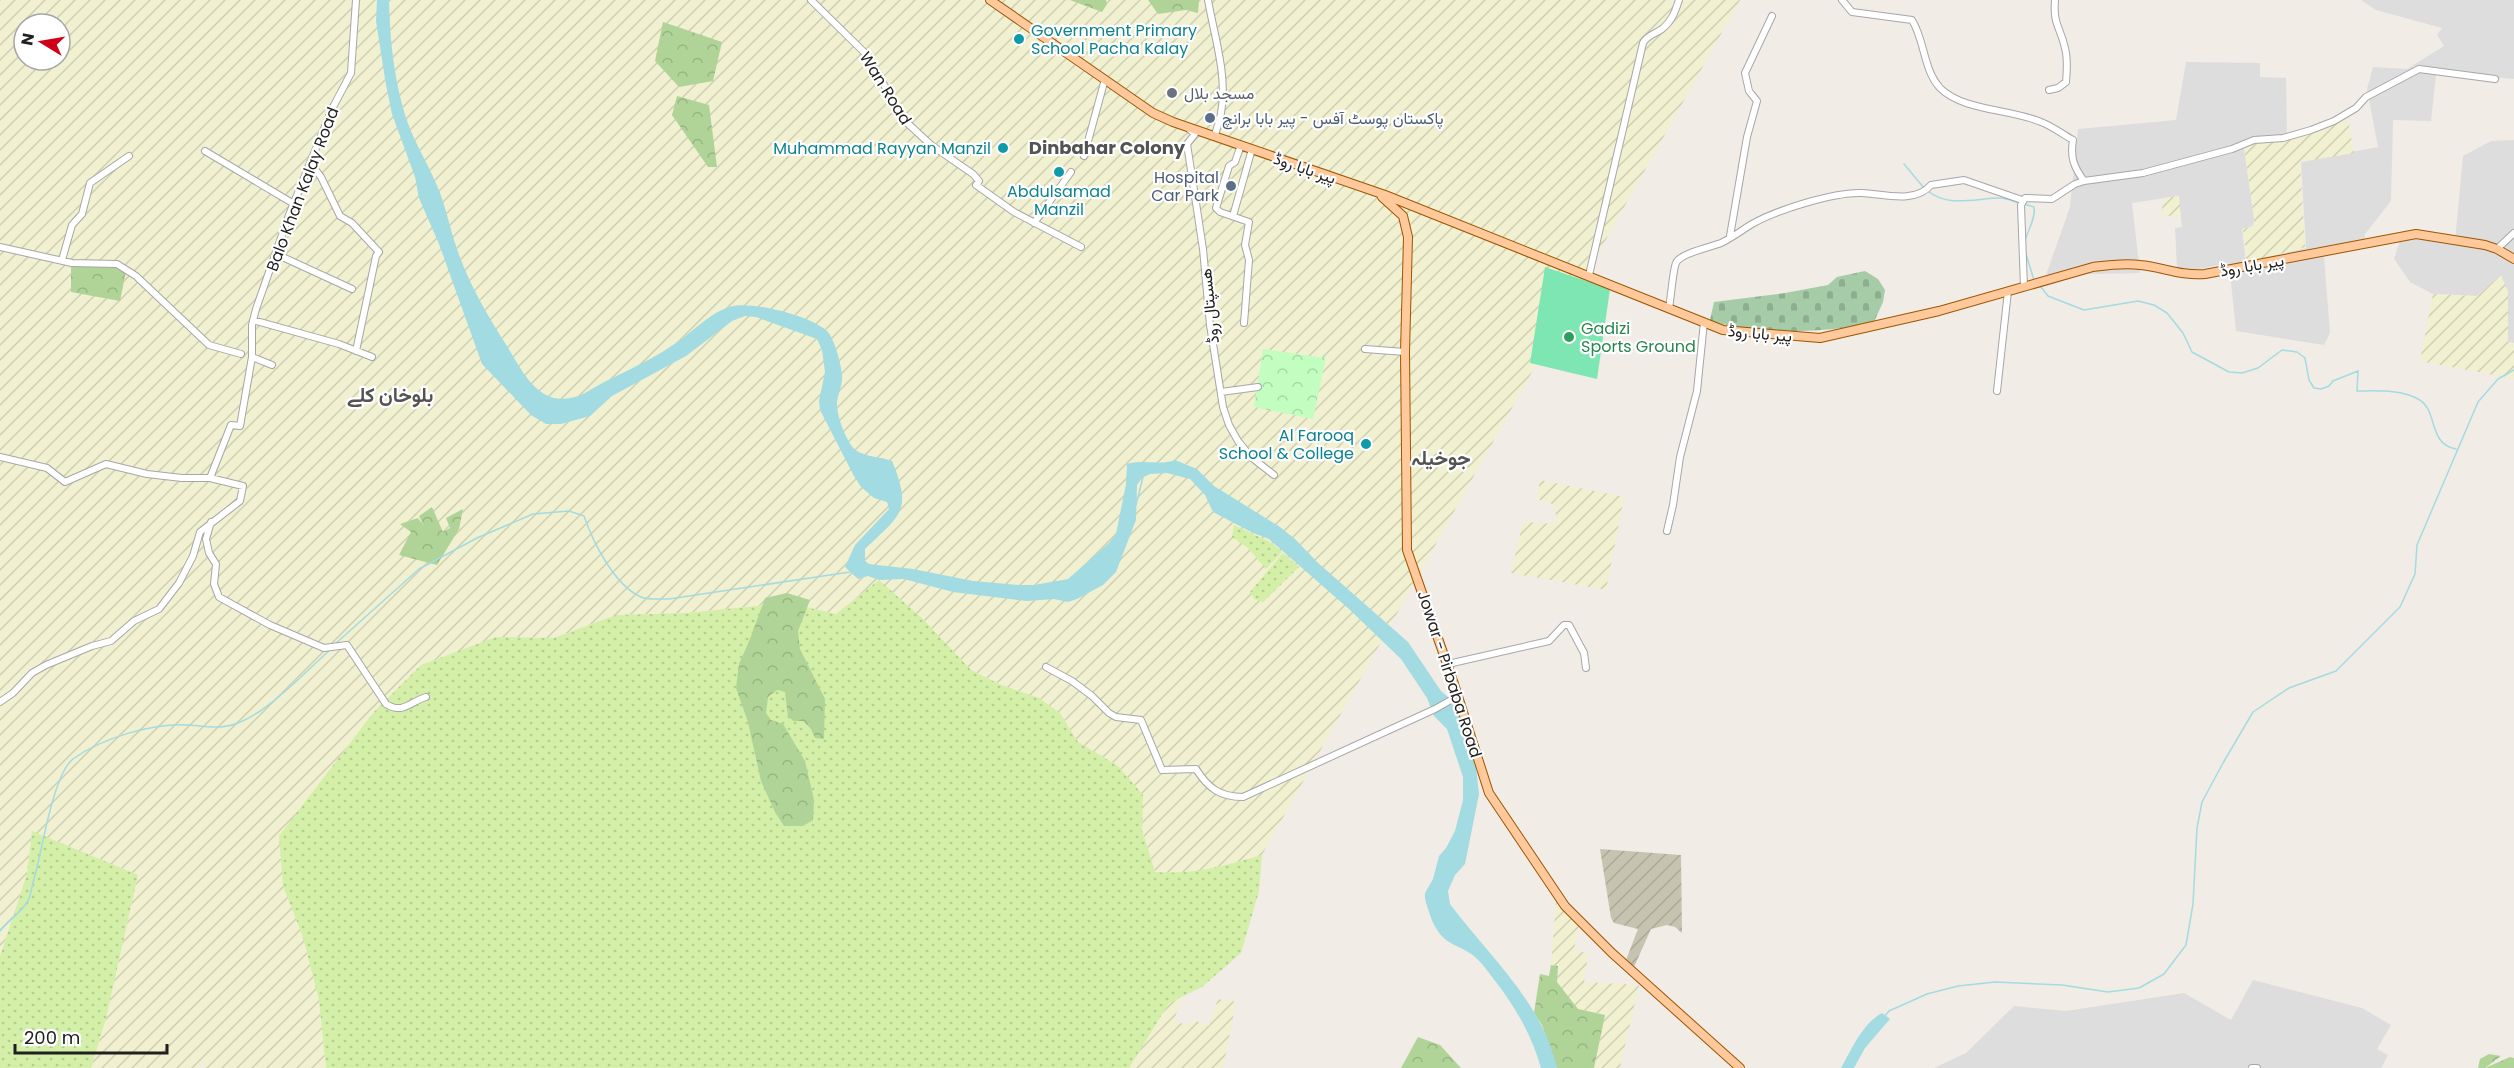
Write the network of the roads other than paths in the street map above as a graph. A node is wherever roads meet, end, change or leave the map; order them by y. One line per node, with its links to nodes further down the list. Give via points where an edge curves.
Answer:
1 (356, 0): 20 (street, Balo Khan Kalay Road, via 351,73)
2 (811, 0): 29 (street, Wan Road, via 868,56 897,110 914,131 973,174 979,181 976,185)
3 (990, 0): 9 (main road, پیر بابا روڈ)
4 (1208, 0): 13 (street, via 1221,78 1221,114)
5 (1679, 0): 39 (street, via 1673,17 1643,43)
6 (1842, 0): 23 (street, via 1852,12 1911,20 1918,30 1929,69 1940,87 1953,97 2040,121 2073,140 2073,165)
7 (2055, 0): 11 (street, via 2054,20 2065,46 2066,82)
8 (1772, 16): 32 (street, via 1745,73 1749,92 1757,101)
9 (1105, 79): 12 (main road, پیر بابا روڈ, via 1153,113); 18 (street)
10 (2495, 79): 23 (street, via 2419,69 2366,97 2334,121 2311,130 2283,138 2254,140 2143,173)
11 (2049, 90)
12 (1185, 126): 13 (main road, پیر بابا روڈ); 56 (street, ھسپتال روڈ, via 1195,134 1187,144)
13 (1215, 136): 14 (main road, پیر بابا روڈ)
14 (1241, 145): 15 (main road, پیر بابا روڈ); 19 (street)
15 (1252, 149): 22 (street); 24 (main road, پیر بابا روڈ)
16 (205, 151): 26 (street)
17 (129, 156): 38 (street, via 90,183 82,214 72,225)
18 (1083, 156)
19 (1235, 162): 22 (street); 28 (street, via 1229,166 1216,208)
20 (311, 164): 26 (street, Balo Khan Kalay Road); 48 (street, via 340,216 379,252)
21 (1071, 172): 29 (street)
22 (1246, 172): 28 (street)
23 (2084, 181): 25 (street, via 2052,199)
24 (1378, 193): 27 (main road, پیر بابا روڈ); 30 (main road, via 1403,216)
25 (2022, 201): 32 (street, via 1964,180 1931,185 1925,192 1887,197 1863,193 1822,199 1778,212); 40 (street)
26 (294, 204): 36 (street, Balo Khan Kalay Road)
27 (1419, 209): 30 (main road, via 1410,214); 39 (main road, پیر بابا روڈ)
28 (1233, 216): 46 (street, via 1249,222)
29 (1034, 224): 34 (street, Wan Road)
30 (1406, 225): 49 (main road, Jowar - Pirbaba Road)
31 (2514, 233): 35 (street)
32 (1730, 236): 43 (street, via 1681,256 1676,263)
33 (0, 247): 38 (street)
34 (1081, 247)
35 (2498, 249): 37 (main road, پیر بابا روڈ); 40 (main road, پیر بابا روڈ, via 2416,234 2205,274 2187,276 2142,265 2116,264)
36 (276, 254): 41 (street); 44 (street, Balo Khan Kalay Road)
37 (2514, 259)
38 (62, 260): 50 (street, via 117,264 136,276 209,345)
39 (1589, 275): 43 (main road, پیر بابا روڈ)
40 (2025, 287): 42 (main road, پیر بابا روڈ)
41 (351, 289)
42 (2008, 291): 45 (main road, پیر بابا روڈ, via 1820,338 1723,330); 55 (street)
43 (1669, 308): 45 (main road, پیر بابا روڈ)
44 (253, 320): 48 (street); 51 (street, Balo Khan Kalay Road)
45 (1704, 322): 61 (street, via 1697,391)
46 (1244, 323)
47 (1365, 349): 49 (street)
48 (357, 351): 52 (street)
49 (1405, 352): 62 (main road, Jowar - Pirbaba Road, via 1407,550)
50 (241, 354)
51 (252, 357): 53 (street); 59 (street, Balo Khan Kalay Road, via 240,426 231,425)
52 (372, 357)
53 (272, 365)
54 (1258, 387): 56 (street)
55 (1996, 391)
56 (1221, 393): 58 (street, ھسپتال روڈ, via 1229,425 1238,441)
57 (0, 457): 59 (street, via 47,468 65,482 106,464 147,474)
58 (1274, 475)
59 (210, 477): 60 (street, via 243,486 240,501)
60 (211, 522): 66 (street, via 206,539 216,564 214,584 219,597 324,648 347,645 386,704 393,708); 67 (street, via 200,532 179,583 159,609 134,621 111,641 32,673)
61 (1667, 531)
62 (1448, 664): 64 (street, via 1549,641 1564,625 1569,625 1584,653); 65 (main road, Jowar - Pirbaba Road)
63 (1046, 667): 65 (street, via 1079,686 1116,717 1141,720 1162,770 1196,769 1205,783 1230,797 1243,796)
64 (1586, 668)
65 (1458, 696): 68 (main road, Jowar - Pirbaba Road, via 1489,793 1565,906)
66 (426, 698)
67 (0, 702)
68 (1740, 1068)

